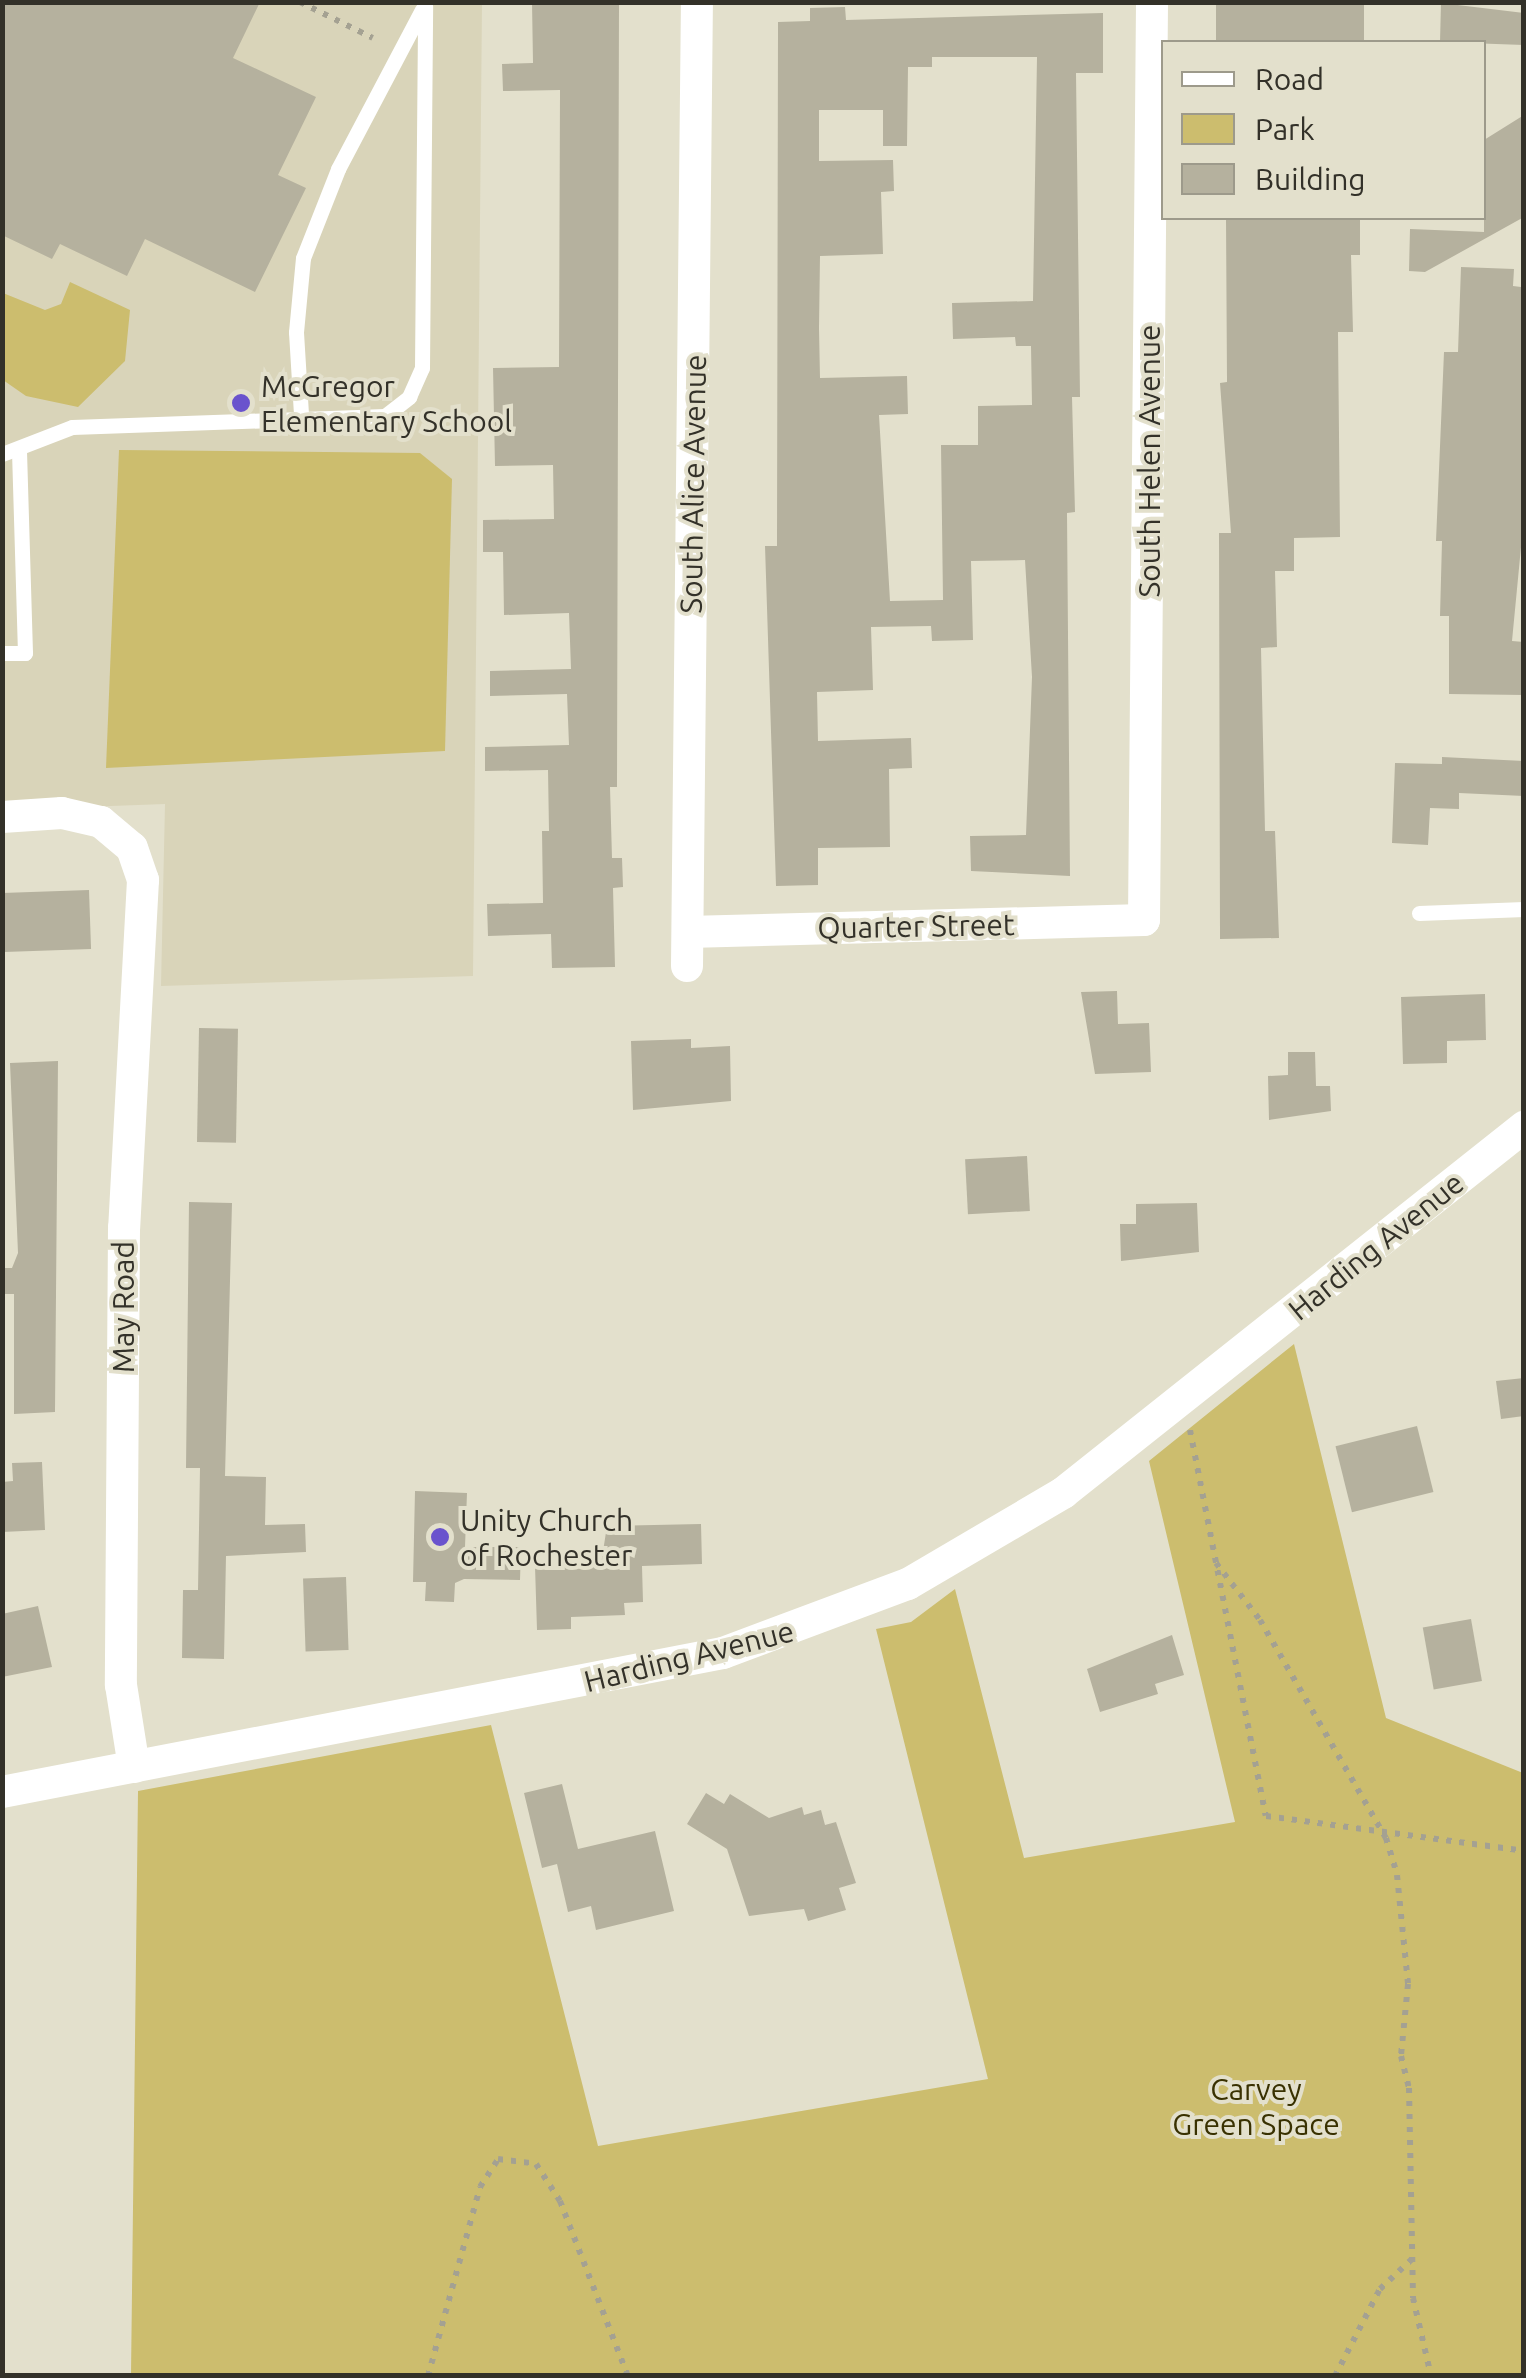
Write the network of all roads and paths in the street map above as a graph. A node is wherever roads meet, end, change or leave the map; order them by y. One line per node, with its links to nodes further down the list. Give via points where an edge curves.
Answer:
1 (300, 2): 5 (path)
2 (698, 2): 14 (street, South Alice Avenue)
3 (1152, 2): 13 (street, South Helen Avenue)
4 (426, 4): 6 (lane, via 338,169 303,258); 6 (lane, via 422,368 410,397 385,416)
5 (373, 38)
6 (300, 414): 7 (lane, via 72,427)
7 (19, 448): 8 (lane); 9 (lane, via 25,653)
8 (2, 454)
9 (2, 653)
10 (2, 817): 19 (street, May Road, via 101,822 132,848 145,898 124,1228 121,1685)
11 (1524, 909): 12 (lane)
12 (1420, 912)
13 (1144, 920): 14 (street, Quarter Street)
14 (688, 932): 15 (street, South Alice Avenue)
15 (687, 966)
16 (1524, 1127): 17 (street, Harding Avenue)
17 (1184, 1399): 18 (path); 19 (street, Harding Avenue, via 991,1539 819,1623 618,1676)
18 (1216, 1563): 21 (path, via 1260,1620); 21 (path, via 1266,1816)
19 (134, 1767): 20 (street, Harding Avenue)
20 (2, 1792)
21 (1380, 1828): 22 (path); 23 (path, via 1396,1875 1408,1984 1401,2056 1409,2088)
22 (1524, 1852)
23 (1413, 2258): 24 (path, via 1380,2289); 29 (path)
24 (1344, 2364): 27 (path); 28 (path)
25 (428, 2376): 26 (path, via 480,2188 498,2160 536,2164 560,2201)
26 (628, 2376)
27 (1335, 2376)
28 (1346, 2376)
29 (1431, 2376)

